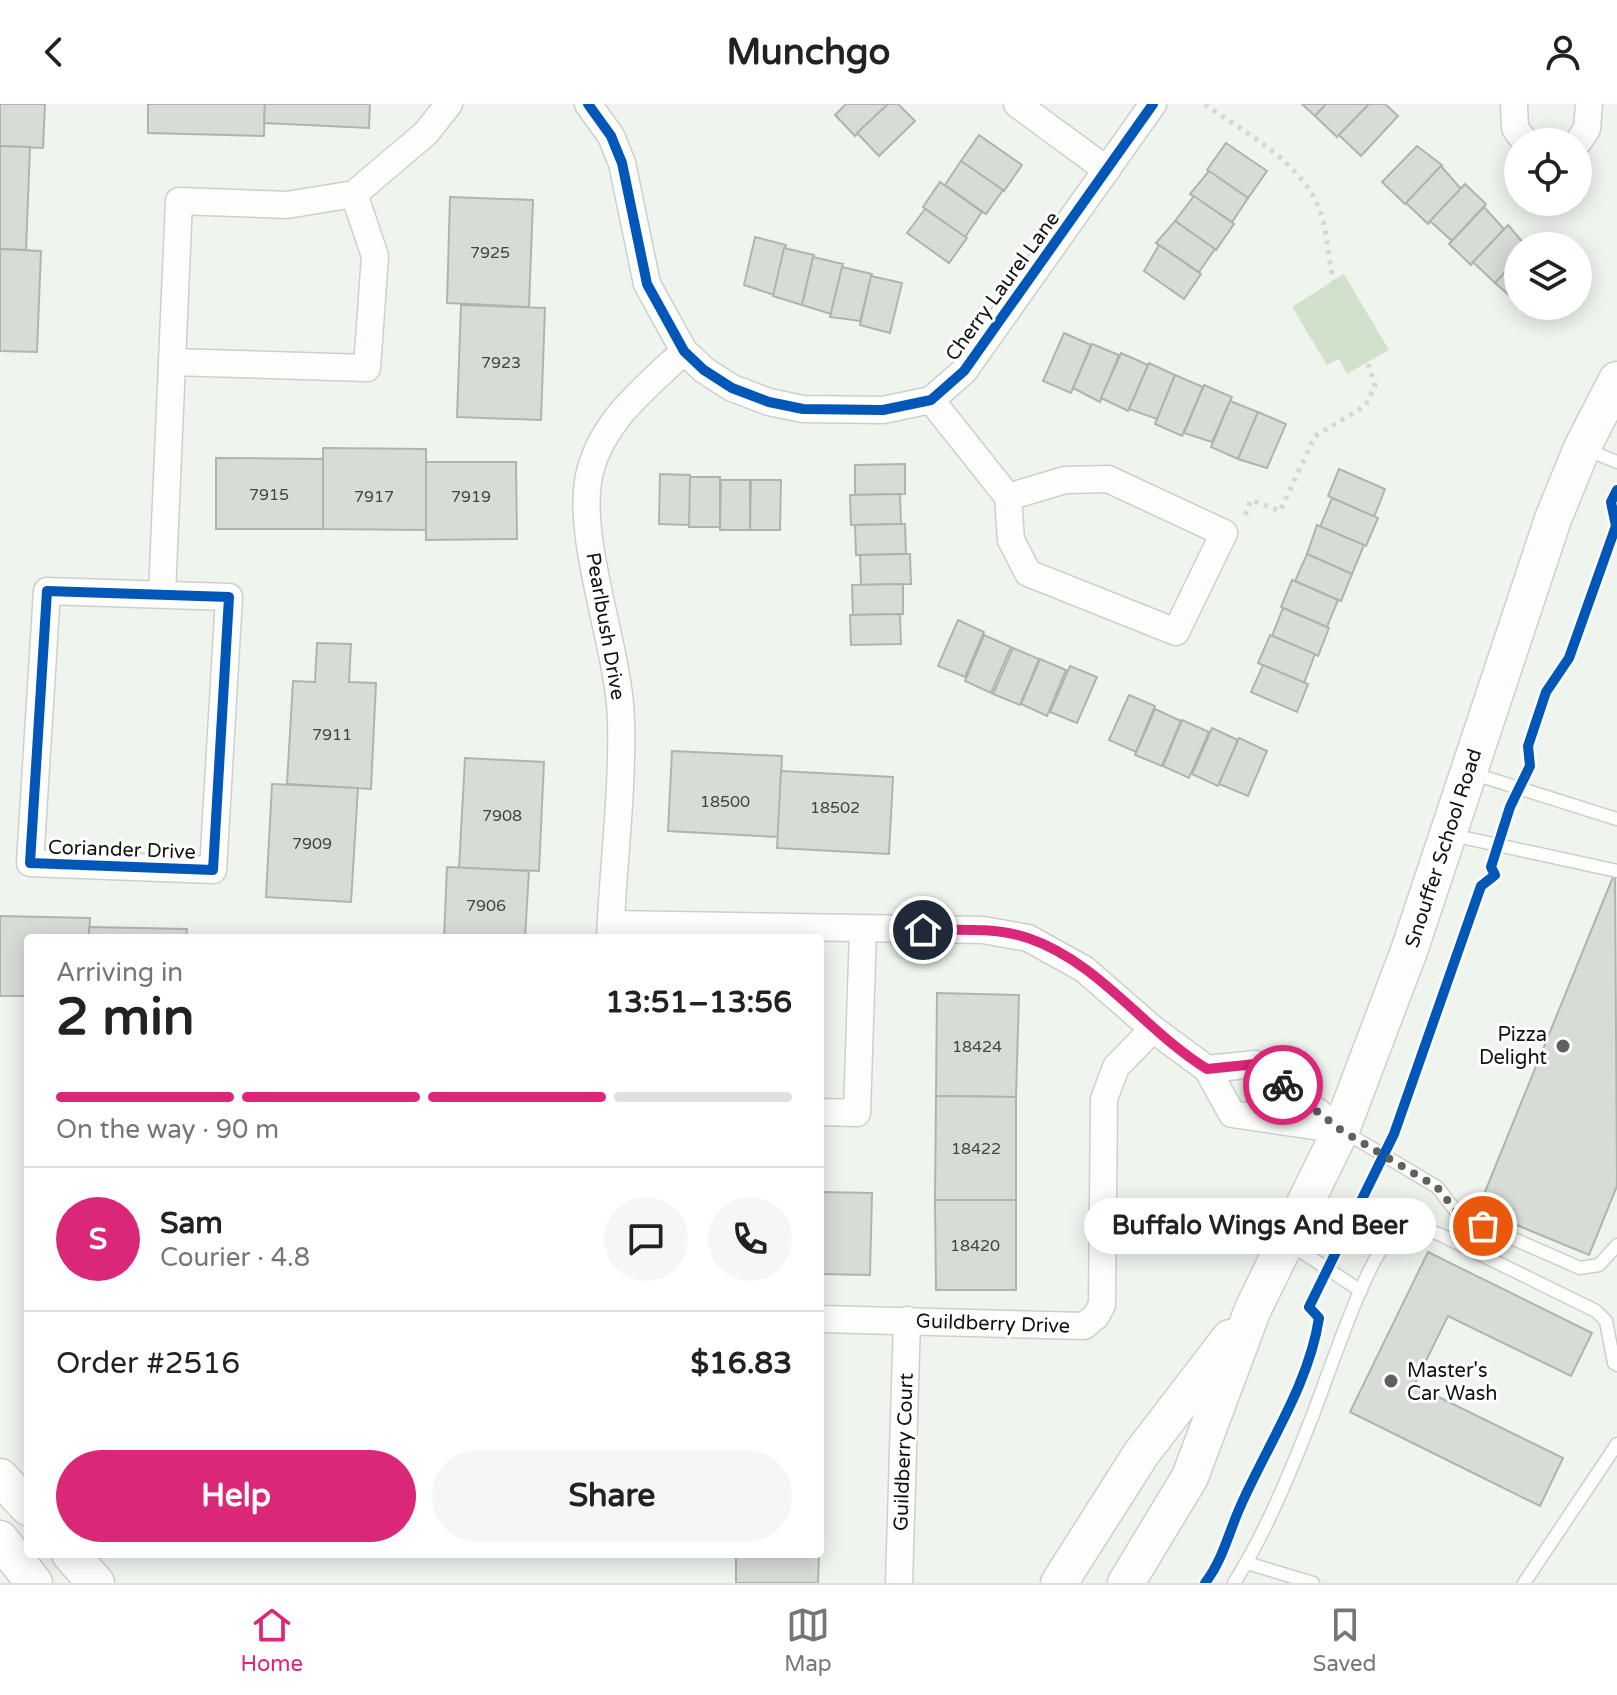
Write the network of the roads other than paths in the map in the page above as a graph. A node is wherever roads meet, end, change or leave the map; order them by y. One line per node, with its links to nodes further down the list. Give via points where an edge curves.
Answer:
1 (449, 104): 10 (street, via 426,133)
2 (588, 104): 11 (street, Cherry Laurel Lane, via 622,163 647,284)
3 (1017, 104): 9 (street)
4 (1153, 104): 9 (street, Cherry Laurel Lane)
5 (1514, 104): 7 (street)
6 (1589, 104): 8 (street)
7 (1515, 128)
8 (1587, 128)
9 (1107, 170): 14 (street, Cherry Laurel Lane, via 964,371)
10 (354, 194): 12 (street, via 287,205 179,201); 12 (street, via 375,256 367,368)
11 (684, 351): 14 (street, Cherry Laurel Lane, via 732,388 803,409 883,410); 24 (street, Pearlbush Drive, via 618,415 600,440 584,495 615,658 621,720)
12 (172, 362): 18 (street)
13 (1617, 380): 15 (main road, Snouffer School Road)
14 (931, 400): 17 (street)
15 (1582, 448): 16 (lane); 19 (main road, Snouffer School Road)
16 (1617, 462)
17 (1008, 497): 17 (street, via 1011,540 1028,573 1176,632 1224,533 1108,479 1065,480)
18 (162, 594): 18 (street, Coriander Drive, via 229,597 213,870 30,863 47,591)
19 (1468, 772): 20 (lane); 21 (main road, Snouffer School Road)
20 (1617, 819)
21 (1447, 834): 22 (lane); 28 (main road, Snouffer School Road)
22 (1617, 871)
23 (863, 930): 24 (street); 25 (street, via 983,930 1028,938 1084,969); 27 (street, via 857,1113)
24 (611, 931)
25 (1153, 1029): 26 (street); 34 (street, Guildberry Drive, via 1116,1067 1104,1099 1102,1305 1096,1316 1084,1326)
26 (1207, 1069): 28 (street, via 1256,1064); 28 (street, via 1232,1114)
27 (824, 1112)
28 (1341, 1130): 29 (main road, Snouffer School Road); 30 (lane, via 1437,1187 1459,1215 1580,1268 1599,1265)
29 (1287, 1242): 31 (lane); 32 (main road, Snouffer School Road)
30 (1617, 1245)
31 (1361, 1291): 35 (lane, via 1387,1241 1402,1230 1423,1228 1596,1311 1606,1321); 41 (lane, via 1311,1421)
32 (1253, 1309): 45 (main road, Snouffer School Road, via 1141,1454); 46 (main road, Snouffer School Road, via 1190,1477)
33 (824, 1319): 34 (street, Guildberry Drive)
34 (907, 1320): 44 (street, Guildberry Court)
35 (1617, 1365)
36 (1617, 1444): 49 (lane)
37 (0, 1477): 38 (main road)
38 (24, 1503)
39 (0, 1539): 42 (main road)
40 (74, 1558): 43 (main road)
41 (1247, 1563): 47 (lane); 48 (lane)
42 (34, 1583)
43 (96, 1583)
44 (899, 1583)
45 (1059, 1583)
46 (1126, 1583)
47 (1234, 1583)
48 (1313, 1583)
49 (1524, 1583)

